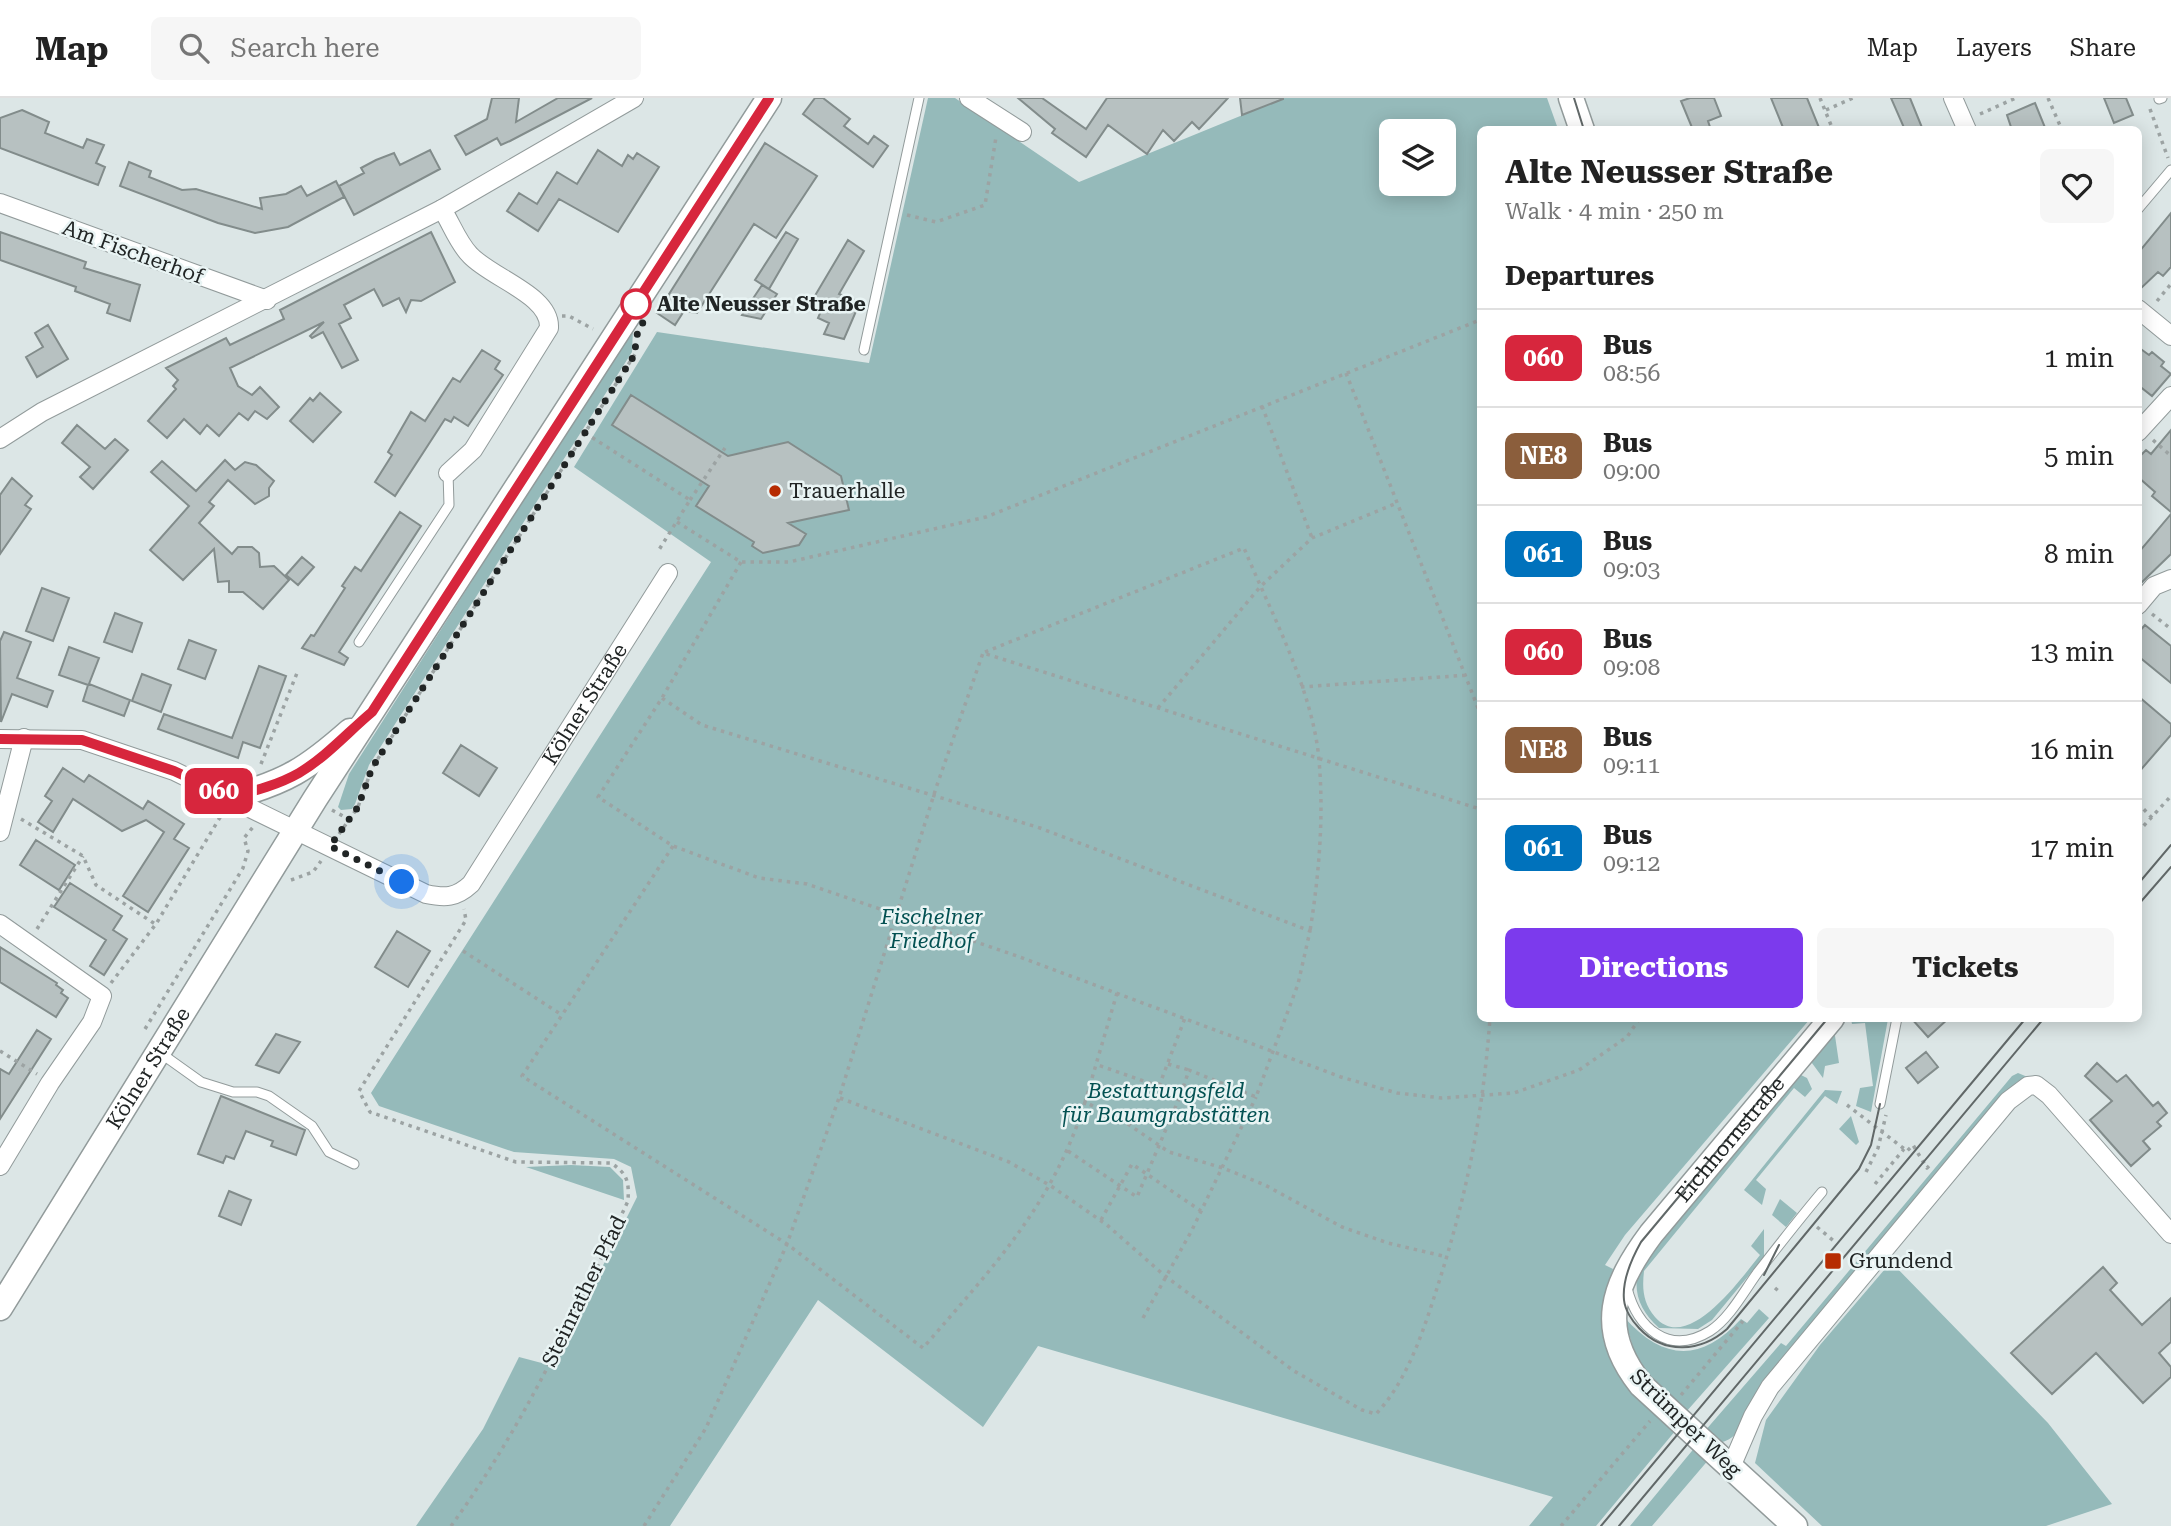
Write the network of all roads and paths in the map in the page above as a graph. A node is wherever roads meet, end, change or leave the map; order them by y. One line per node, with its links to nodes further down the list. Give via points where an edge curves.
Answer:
1 (634, 98): 22 (street)
2 (769, 98): 30 (main road, Kölner Straße)
3 (919, 98): 23 (lane)
4 (969, 98): 13 (street)
5 (1571, 98): 15 (main road)
6 (1820, 98): 12 (path)
7 (1853, 98): 12 (path)
8 (1953, 98): 14 (street)
9 (2017, 98): 14 (path)
10 (2048, 98): 17 (path)
11 (2148, 103): 19 (path)
12 (1825, 110): 16 (path)
13 (999, 118): 18 (street); 23 (path, via 985,205 936,222)
14 (1965, 125)
15 (1580, 126)
16 (1831, 126)
17 (2060, 126)
18 (1022, 132)
19 (2171, 168): 21 (lane)
20 (0, 203): 25 (street, Am Fischerhof)
21 (2142, 204)
22 (442, 209): 25 (street); 27 (street, via 467,253 542,305)
23 (894, 212): 31 (lane)
24 (2171, 284): 26 (path)
25 (267, 300): 38 (street, via 41,412)
26 (2142, 312): 29 (street)
27 (550, 316): 30 (path, via 569,316); 41 (street, via 549,328 473,450)
28 (1477, 321): 32 (path)
29 (2171, 336)
30 (624, 339): 36 (path, via 635,354); 62 (main road, Kölner Straße)
31 (864, 350)
32 (1346, 373): 34 (path); 43 (path)
33 (2171, 396): 35 (street)
34 (1262, 406): 45 (path); 47 (path, via 986,517 789,562)
35 (2142, 429)
36 (585, 433): 42 (path); 77 (path, via 372,768 358,807)
37 (2142, 433): 40 (path)
38 (0, 439)
39 (725, 447): 42 (path)
40 (2171, 456)
41 (447, 473): 54 (lane, via 449,505)
42 (691, 500): 44 (path)
43 (1397, 503): 45 (path); 57 (path)
44 (677, 522): 46 (path); 47 (path)
45 (1312, 538): 50 (path)
46 (657, 553)
47 (741, 562): 59 (path)
48 (668, 573): 80 (street, Kölner Straße, via 471,884)
49 (2168, 581): 51 (street, via 2154,586)
50 (1260, 587): 55 (path, via 1244,548); 58 (path); 61 (path)
51 (2142, 601)
52 (2142, 607): 53 (path)
53 (2171, 629)
54 (359, 642)
55 (983, 653): 61 (path); 67 (path)
56 (297, 673): 66 (path)
57 (1468, 675): 58 (path); 60 (path)
58 (1301, 687): 65 (path)
59 (662, 698): 67 (path, via 702,724); 78 (path, via 598,797)
60 (1477, 704)
61 (1158, 708): 65 (path)
62 (372, 712): 69 (main road, via 299,773); 75 (main road, Kölner Straße)
63 (24, 738): 64 (street); 69 (street, via 82,740 174,771); 72 (street)
64 (0, 739)
65 (1319, 759): 71 (path); 84 (path, via 1318,870)
66 (255, 772)
67 (934, 796): 81 (path); 84 (path, via 1040,828)
68 (2171, 796): 73 (path)
69 (231, 797): 75 (street); 83 (path)
70 (2142, 807): 73 (path)
71 (1477, 808)
72 (4, 809): 76 (street); 79 (path)
73 (2152, 818): 74 (path)
74 (2142, 828)
75 (296, 830): 77 (street); 96 (main road, Kölner Straße)
76 (0, 832)
77 (330, 846): 80 (street, via 426,894 446,898)
78 (673, 846): 81 (path, via 759,878 807,884); 89 (path)
79 (83, 856): 83 (path, via 96,885); 85 (path)
80 (460, 894): 138 (path, Steinrather Pfad, via 466,920 359,1091 370,1112 516,1162 611,1163 624,1171 629,1183 628,1201 570,1325 481,1485)
81 (896, 915): 87 (path); 105 (path)
82 (0, 924): 85 (street)
83 (156, 924): 88 (path)
84 (1310, 931): 97 (path)
85 (28, 944): 88 (street)
86 (463, 951): 89 (path)
87 (1117, 993): 90 (path); 98 (path)
88 (102, 996): 101 (street, via 92,1021)
89 (562, 1015): 127 (path, via 522,1076)
90 (1185, 1018): 97 (path); 99 (path)
91 (1490, 1022): 106 (path)
92 (1637, 1022): 106 (path, via 1627,1037 1579,1070 1514,1093)
93 (1829, 1022): 129 (main road, Eichhornstraße)
94 (1896, 1022): 108 (lane)
95 (0, 1051): 101 (path)
96 (157, 1052): 113 (lane, via 201,1082 269,1096 312,1126 329,1152); 133 (main road, Kölner Straße)
97 (1275, 1054): 104 (path); 106 (path, via 1397,1093)
98 (1095, 1064): 102 (path); 107 (path)
99 (1168, 1064): 100 (path); 102 (path)
100 (1189, 1070): 103 (path); 104 (path)
101 (50, 1083): 115 (street)
102 (1159, 1086): 103 (path)
103 (1181, 1094): 110 (path)
104 (1256, 1097): 116 (path)
105 (839, 1098): 120 (path, via 1009,1162); 127 (path)
106 (1484, 1098): 128 (path)
107 (1085, 1102): 110 (path); 112 (path)
108 (1880, 1104)
109 (1847, 1105): 111 (path)
110 (1160, 1146): 116 (path); 117 (path)
111 (1904, 1149): 114 (path, via 1913,1145 1927,1168); 118 (path)
112 (1068, 1151): 119 (path); 120 (path)
113 (354, 1164)
114 (1934, 1165)
115 (0, 1166)
116 (1223, 1168): 122 (path); 128 (path, via 1308,1206 1342,1227)
117 (1147, 1174): 119 (path, via 1132,1164); 119 (path, via 1136,1197); 122 (path)
118 (1875, 1184)
119 (1120, 1185): 123 (path)
120 (1051, 1186): 123 (path); 127 (path, via 1013,1242 923,1348)
121 (1822, 1192): 129 (lane, via 1725,1316 1698,1336 1664,1338 1638,1318 1627,1288)
122 (1201, 1211): 130 (path)
123 (1101, 1221): 130 (path)
124 (1816, 1227): 126 (path)
125 (2171, 1234): 137 (street, via 2049,1095 2036,1085 2028,1086 2008,1101 1770,1387)
126 (1835, 1242)
127 (788, 1244): 139 (path, via 706,1428)
128 (1447, 1257): 130 (path, via 1424,1330 1389,1400 1376,1414 1294,1371)
129 (1631, 1262): 136 (main road, Strümper Weg, via 1614,1303 1614,1327 1628,1368)
130 (1165, 1276): 134 (path)
131 (1776, 1288): 132 (path)
132 (1782, 1293)
133 (0, 1308)
134 (1143, 1318)
135 (1743, 1321): 136 (path)
136 (1666, 1408): 137 (main road, Strümper Weg); 140 (path)
137 (1731, 1467): 141 (main road, Strümper Weg)
138 (452, 1526)
139 (644, 1526)
140 (1561, 1526)
141 (1795, 1526)

